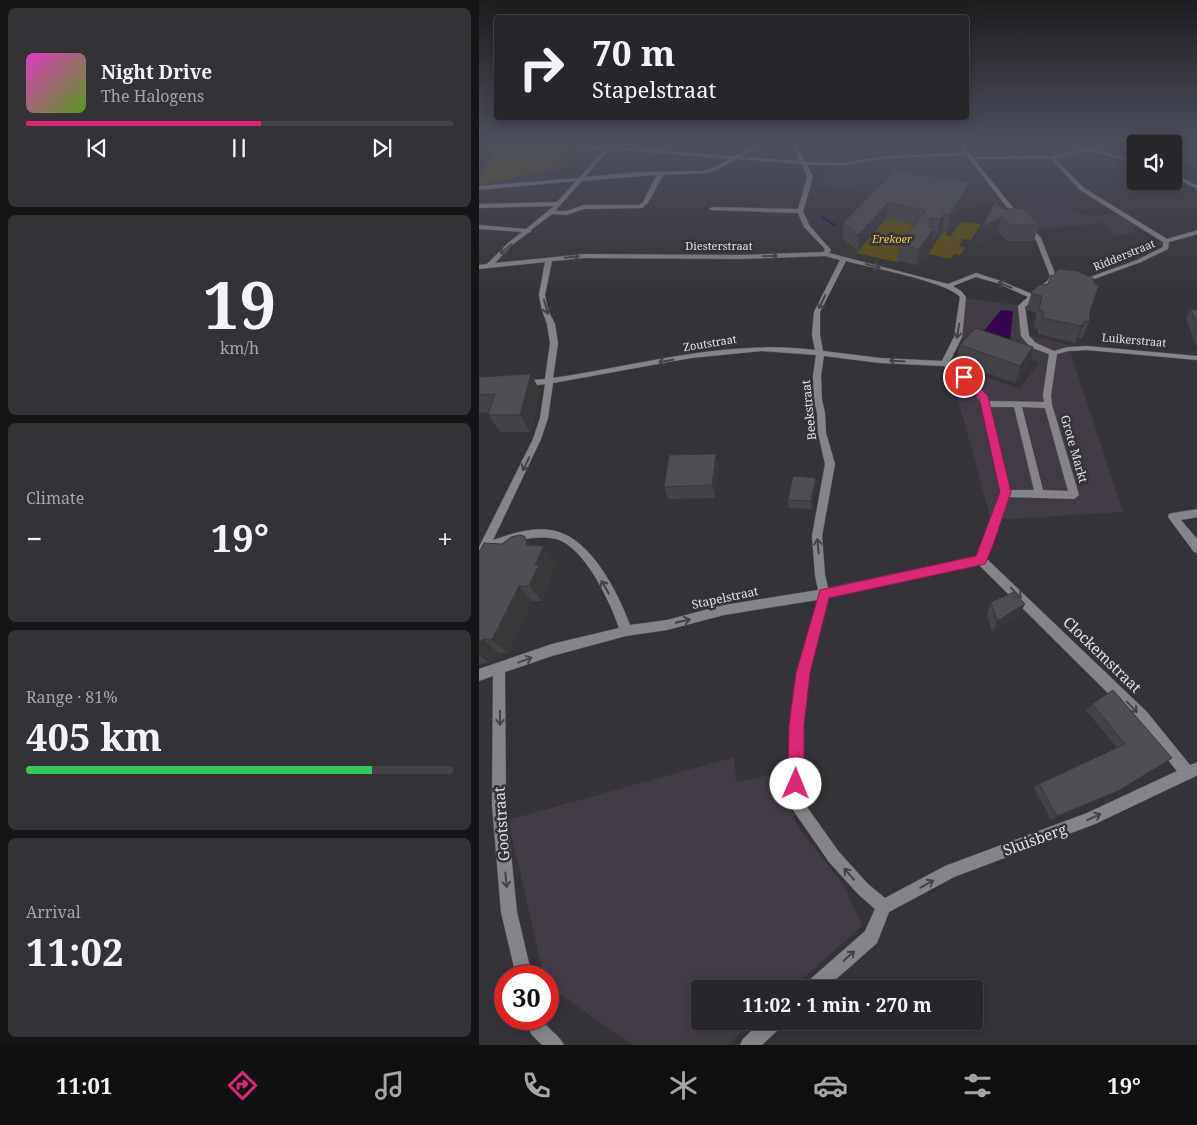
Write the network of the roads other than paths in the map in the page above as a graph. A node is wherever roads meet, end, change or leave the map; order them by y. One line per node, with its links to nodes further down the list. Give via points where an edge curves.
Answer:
1 (569, 193): 6 (street)
2 (650, 193): 10 (street, via 639,207 584,207 566,213)
3 (805, 193): 9 (street)
4 (999, 193): 20 (street, via 1039,239 1053,276)
5 (1089, 193): 14 (street)
6 (559, 204): 7 (street); 10 (street)
7 (479, 206)
8 (712, 209): 9 (street)
9 (800, 210): 15 (street, via 806,226 828,250)
10 (551, 212): 12 (street)
11 (479, 227): 12 (street)
12 (529, 231): 18 (street, one-way to 18, via 510,244)
13 (1197, 232): 14 (street, Ridderstraat)
14 (1166, 241): 22 (street, Ridderstraat, via 1166,248 1084,282)
15 (825, 254): 16 (street, Diesterstraat); 17 (street, Diesterstraat, one-way to 15, via 585,256)
16 (844, 259): 23 (street, Diesterstraat, one-way to 23); 25 (street, Beekstraat, one-way to 25, via 817,312)
17 (549, 260): 18 (street, Diesterstraat); 29 (street, one-way to 29, via 542,295 554,343)
18 (489, 266): 19 (street, Diesterstraat)
19 (479, 267)
20 (1051, 281): 21 (street); 24 (street)
21 (1059, 281)
22 (1075, 282)
23 (952, 288): 24 (street, one-way to 23, via 976,275); 28 (street, one-way to 28, via 963,297 958,337)
24 (1034, 297): 26 (street, via 1021,306 1025,336 1033,345)
25 (818, 351): 28 (street, Zoutstraat, one-way to 25, via 875,360); 29 (street, Zoutstraat, one-way to 29, via 780,347 746,349); 41 (street, Beekstraat, one-way to 25, via 817,536 830,464 822,433)
26 (1053, 353): 27 (street, Luikerstraat, via 1087,348); 33 (street, Grote Markt)
27 (1197, 358)
28 (945, 364): 31 (street, via 954,367 983,396)
29 (550, 382): 30 (street, Zoutstraat); 37 (street, one-way to 37, via 537,439)
30 (514, 385)
31 (985, 404): 32 (street, Grote Markt); 34 (street)
32 (1017, 404): 33 (street, Grote Markt); 35 (street)
33 (1048, 405): 35 (street, Grote Markt, via 1074,495)
34 (1006, 492): 35 (street, Grote Markt); 40 (street)
35 (1039, 493)
36 (1197, 513): 38 (street, via 1173,517)
37 (483, 547): 39 (street); 42 (street, one-way to 37, via 621,615 591,562 561,537 529,534)
38 (1197, 549)
39 (479, 559)
40 (981, 560): 41 (street, Stapelstraat); 45 (street, Clockemstraat, one-way to 45, via 1122,696)
41 (824, 594): 42 (street, Stapelstraat, one-way to 41, via 667,625 723,610); 46 (street, one-way to 41, via 834,857 800,810 796,784 797,725 803,673)
42 (626, 631): 43 (street, Stapelstraat, one-way to 42, via 552,650)
43 (499, 669): 44 (street, Stapelstraat); 47 (street, Gootstraat, one-way to 47, via 499,805 509,912)
44 (479, 675)
45 (1192, 769): 46 (street, Sluisberg, one-way to 45, via 950,871 1090,819)
46 (884, 907): 48 (street, one-way to 46, via 871,937)
47 (522, 965)
48 (822, 980)
49 (539, 1030): 51 (street)
50 (765, 1030): 52 (street)
51 (555, 1045)
52 (749, 1045)

